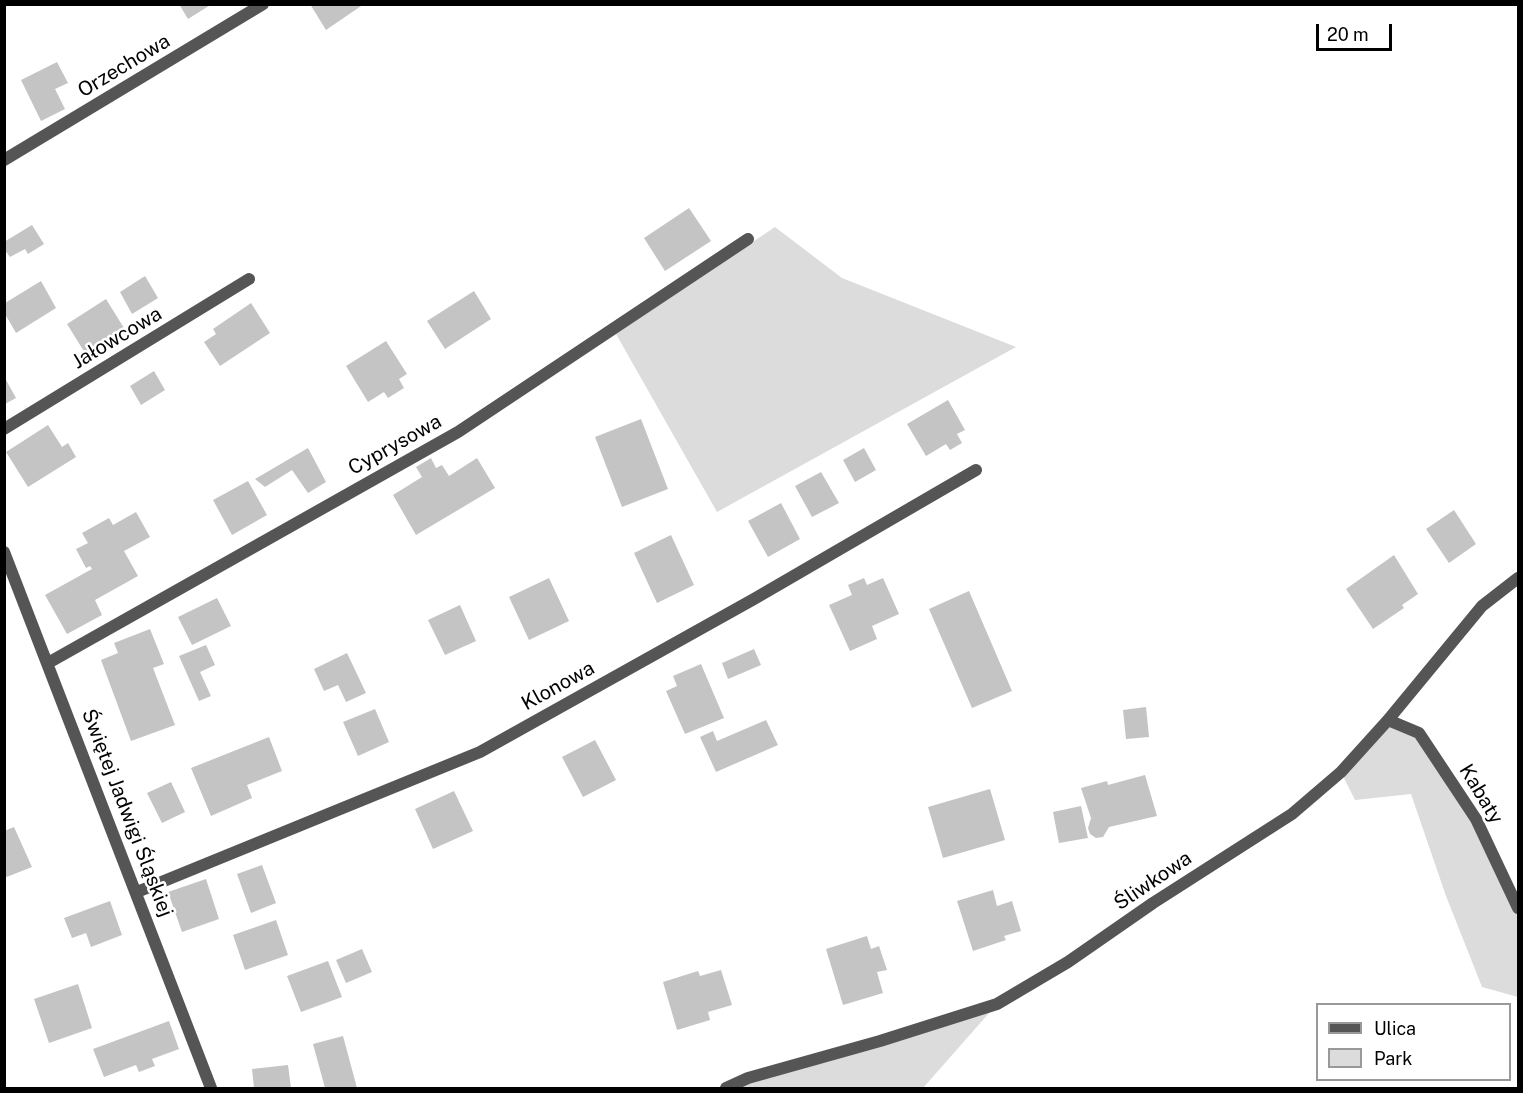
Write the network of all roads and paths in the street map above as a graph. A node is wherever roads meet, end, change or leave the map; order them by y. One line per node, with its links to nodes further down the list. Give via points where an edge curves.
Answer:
1 (263, 4): 2 (street, Orzechowa)
2 (4, 160)
3 (748, 239): 9 (street, Cyprysowa, via 458,432)
4 (249, 279): 5 (street, Jałowcowa)
5 (4, 429)
6 (976, 470): 11 (street, Klonowa, via 480,752)
7 (4, 552): 9 (street, Świętej Jadwigi Śląskiej)
8 (1518, 578): 10 (street, Śliwkowa, via 1482,606)
9 (48, 663): 11 (street, Świętej Jadwigi Śląskiej)
10 (1388, 720): 12 (street, Kabaty, via 1419,733 1476,819); 14 (street, Śliwkowa, via 1341,772 1292,814 1068,962 997,1004 748,1078)
11 (137, 892): 13 (street, Świętej Jadwigi Śląskiej)
12 (1518, 908)
13 (211, 1089)
14 (726, 1089)

